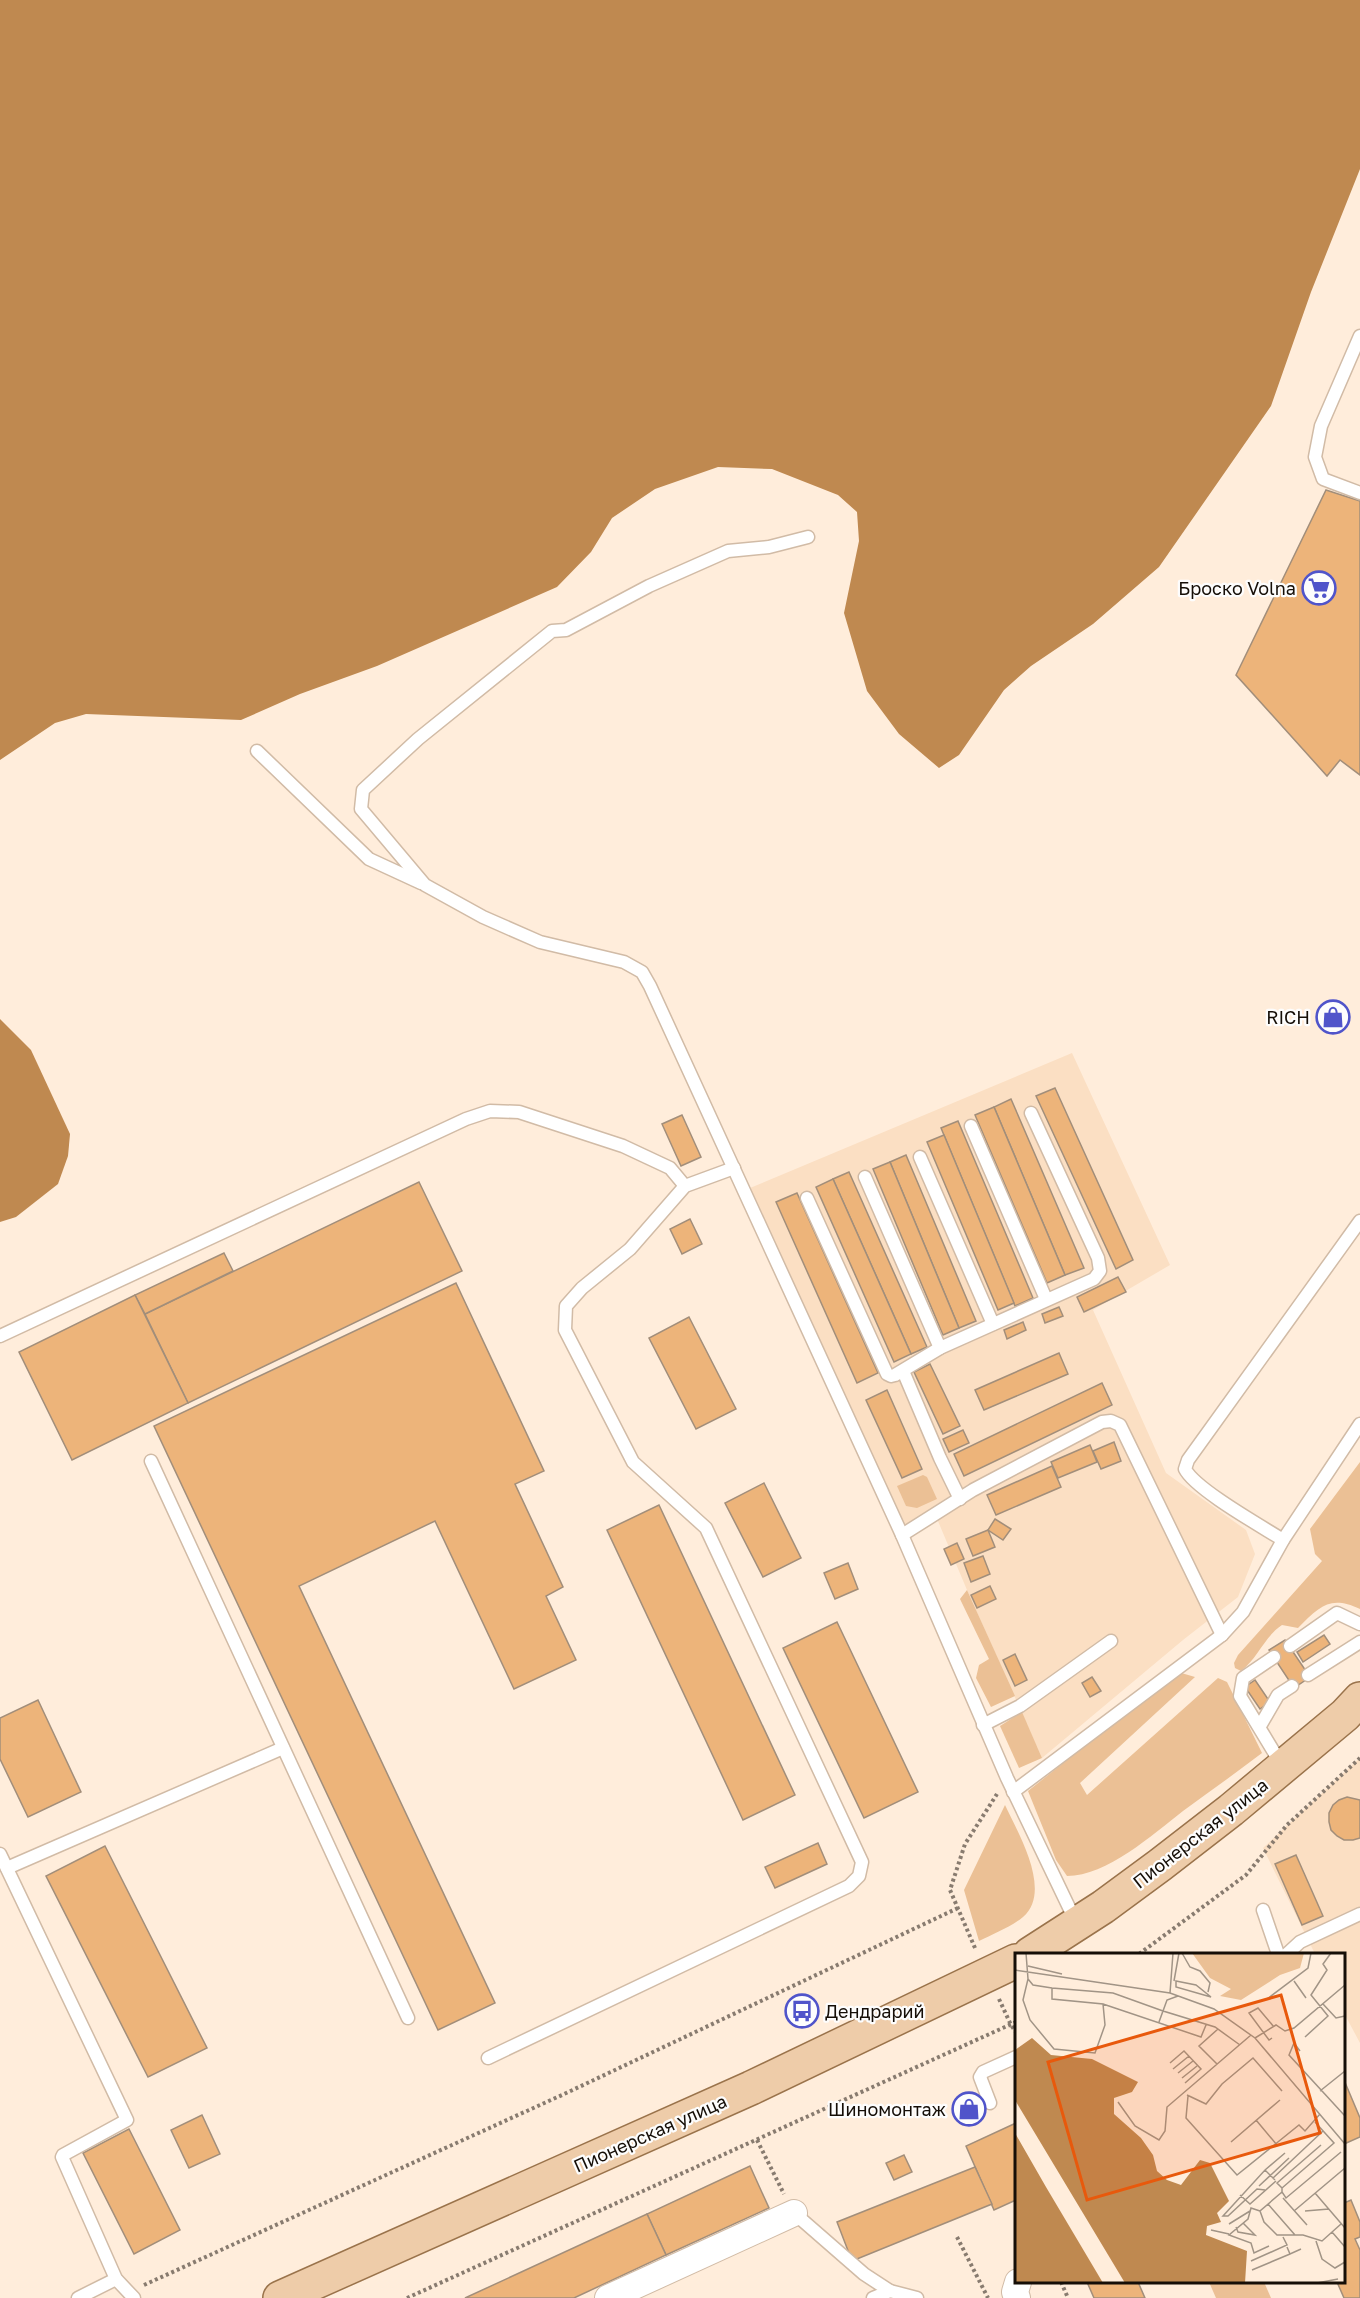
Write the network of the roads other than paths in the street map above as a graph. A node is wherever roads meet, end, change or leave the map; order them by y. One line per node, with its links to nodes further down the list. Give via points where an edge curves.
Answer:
1 (1360, 336): 2 (lane, via 1321,426 1316,457 1323,479)
2 (1360, 493)
3 (808, 537): 5 (lane, via 769,547 728,551 659,581 566,630 552,631 418,739 363,790 361,809)
4 (258, 751): 5 (lane, via 369,859)
5 (424, 885): 9 (lane, via 540,942 624,962 642,972)
6 (1031, 1113): 14 (lane, via 1100,1270 1094,1279)
7 (971, 1126): 14 (lane)
8 (920, 1157): 15 (lane)
9 (734, 1168): 11 (lane); 22 (lane)
10 (865, 1177): 17 (lane)
11 (685, 1186): 16 (lane, via 670,1168 623,1146 519,1112 490,1111); 48 (lane, via 630,1249 566,1306 565,1329 633,1462 706,1528 862,1862 859,1876 849,1886)
12 (807, 1198): 18 (lane, via 887,1374)
13 (1360, 1221): 23 (lane, via 1185,1469 1188,1476)
14 (1046, 1299): 15 (lane)
15 (993, 1324): 17 (lane)
16 (0, 1336)
17 (940, 1348): 18 (lane)
18 (903, 1371): 21 (lane)
19 (1360, 1424): 23 (lane)
20 (151, 1461): 35 (lane)
21 (960, 1499): 22 (lane); 25 (lane, via 1102,1422 1120,1425)
22 (902, 1534): 33 (lane)
23 (1283, 1540): 25 (lane, via 1244,1612)
24 (1360, 1624): 28 (lane, via 1337,1613)
25 (1222, 1635): 37 (lane)
26 (1111, 1641): 33 (lane, via 1020,1706)
27 (1360, 1642): 30 (lane)
28 (1290, 1646)
29 (1274, 1657): 34 (lane, via 1243,1678 1240,1696)
30 (1308, 1675)
31 (1293, 1686): 34 (lane, via 1278,1695)
32 (1360, 1699): 36 (main road, Пионерская улица)
33 (983, 1725): 37 (lane)
34 (1260, 1726): 36 (lane)
35 (283, 1748): 39 (lane); 47 (lane)
36 (1283, 1768): 42 (main road, Пионерская улица)
37 (1013, 1792): 42 (lane)
38 (0, 1854): 39 (lane)
39 (7, 1868): 52 (lane, via 127,2120 62,2157)
40 (1263, 1910): 44 (lane)
41 (1360, 1914): 45 (lane, via 1300,1942)
42 (1077, 1924): 43 (main road, Пионерская улица)
43 (1034, 1953)
44 (1278, 1953)
45 (1288, 1953)
46 (1015, 1963): 57 (main road, Пионерская улица, via 751,2088)
47 (408, 2018)
48 (488, 2058)
49 (1015, 2058): 50 (lane, via 980,2077)
50 (990, 2103)
51 (794, 2213): 54 (lane, via 864,2274); 58 (street)
52 (116, 2279): 55 (lane); 56 (lane)
53 (1018, 2283): 61 (street)
54 (890, 2291): 59 (lane); 60 (lane)
55 (78, 2298)
56 (134, 2298)
57 (280, 2298)
58 (608, 2298)
59 (873, 2298)
60 (917, 2298)
61 (1017, 2298)

